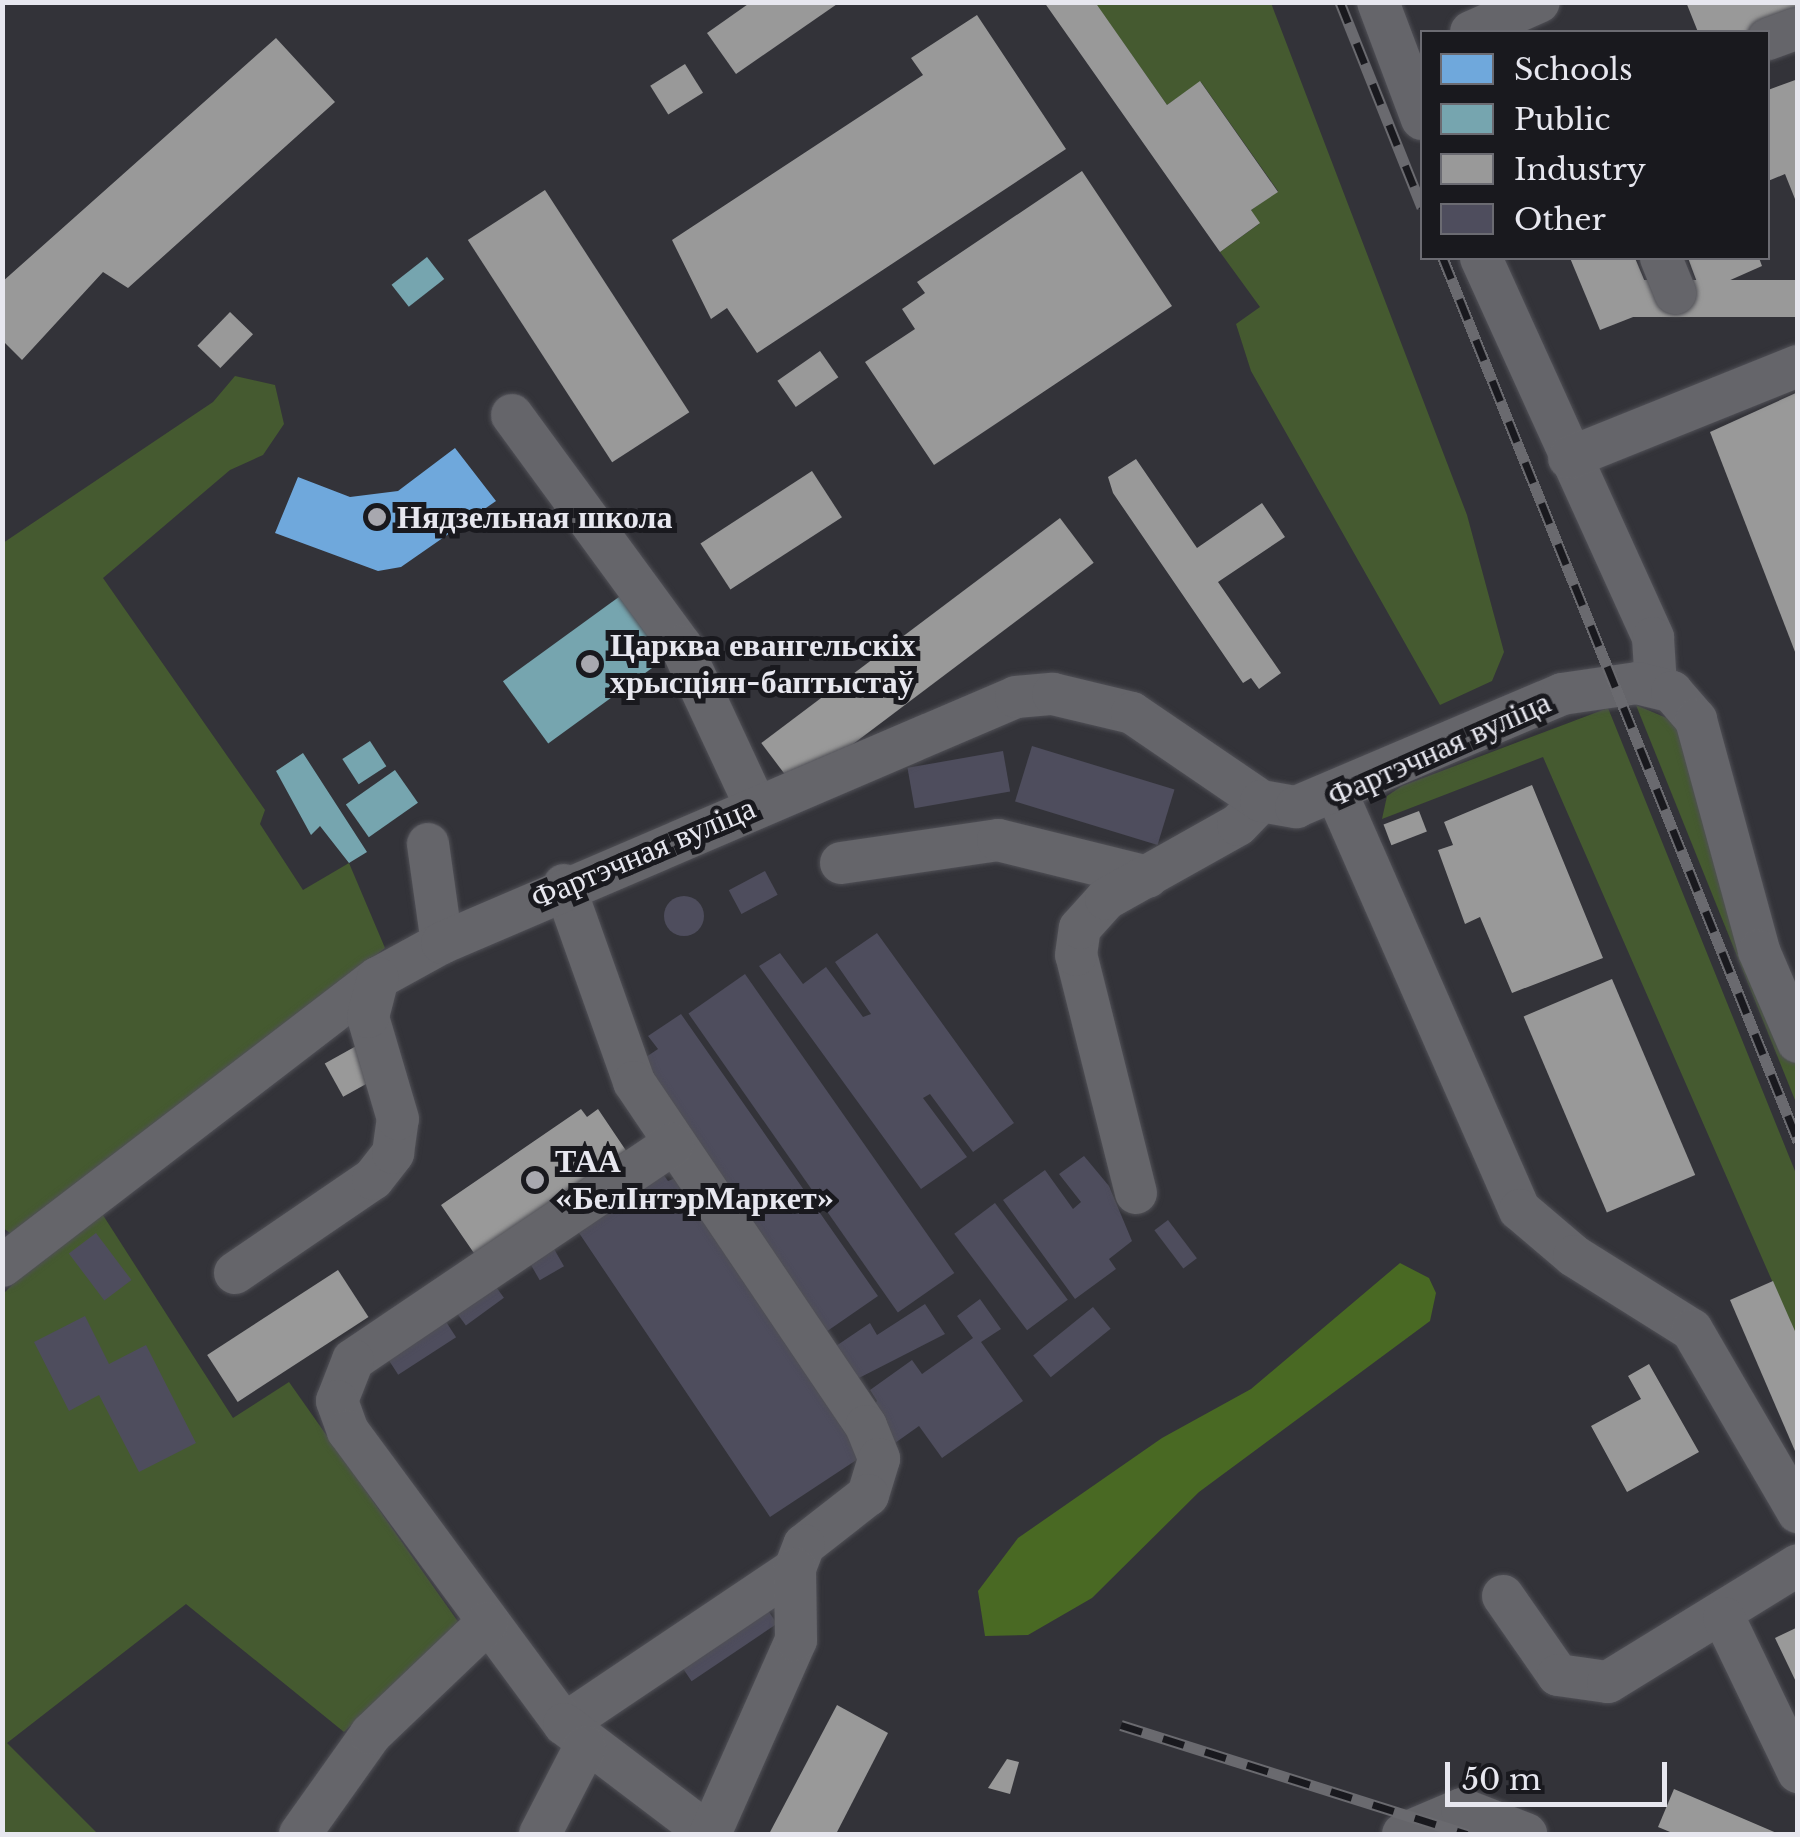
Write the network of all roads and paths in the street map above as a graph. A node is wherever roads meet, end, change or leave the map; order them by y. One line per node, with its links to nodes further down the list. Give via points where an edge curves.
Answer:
1 (1378, 2): 6 (street)
2 (1539, 2): 3 (street)
3 (1474, 21)
4 (1798, 28): 5 (street)
5 (1770, 38)
6 (1412, 59): 7 (street)
7 (1420, 107)
8 (1482, 260): 11 (street)
9 (1798, 366): 11 (street)
10 (512, 414): 15 (street, via 681,646)
11 (1569, 458): 12 (street, via 1654,638)
12 (1656, 686): 13 (street, Фартэчная вуліца, via 1562,694); 22 (street, via 1696,720 1759,951)
13 (1338, 794): 14 (street, Фартэчная вуліца, via 1296,807); 27 (street, via 1520,1210 1574,1256 1692,1330)
14 (1261, 801): 15 (street, Фартэчная вуліца, via 1132,713 1053,694 980,706); 18 (street)
15 (755, 805): 19 (street, Фартэчная вуліца)
16 (428, 844): 20 (street)
17 (841, 863): 18 (street, via 998,840)
18 (1147, 877): 24 (street, via 1094,908 1076,942)
19 (564, 886): 20 (street, Фартэчная вуліца); 23 (street, via 621,1054)
20 (442, 942): 21 (street, Фартэчная вуліца)
21 (378, 978): 25 (street, Фартэчная вуліца); 26 (street, via 368,1017 398,1118 393,1154 373,1179)
22 (1798, 1042)
23 (673, 1144): 29 (street, via 874,1441 868,1495 804,1545); 32 (street, via 353,1360 339,1382 348,1431)
24 (1136, 1193)
25 (2, 1266)
26 (235, 1273)
27 (1798, 1512)
28 (1798, 1565): 31 (street)
29 (795, 1569): 33 (street); 37 (street, via 789,1661)
30 (1503, 1596): 31 (street, via 1547,1665 1589,1684 1627,1675)
31 (1724, 1618): 34 (street)
32 (487, 1623): 33 (street); 35 (street, via 371,1734)
33 (575, 1735): 36 (street); 37 (street)
34 (1798, 1772)
35 (300, 1834)
36 (540, 1834)
37 (709, 1834)
38 (1402, 1834): 39 (street, via 1462,1810)
39 (1526, 1834)

